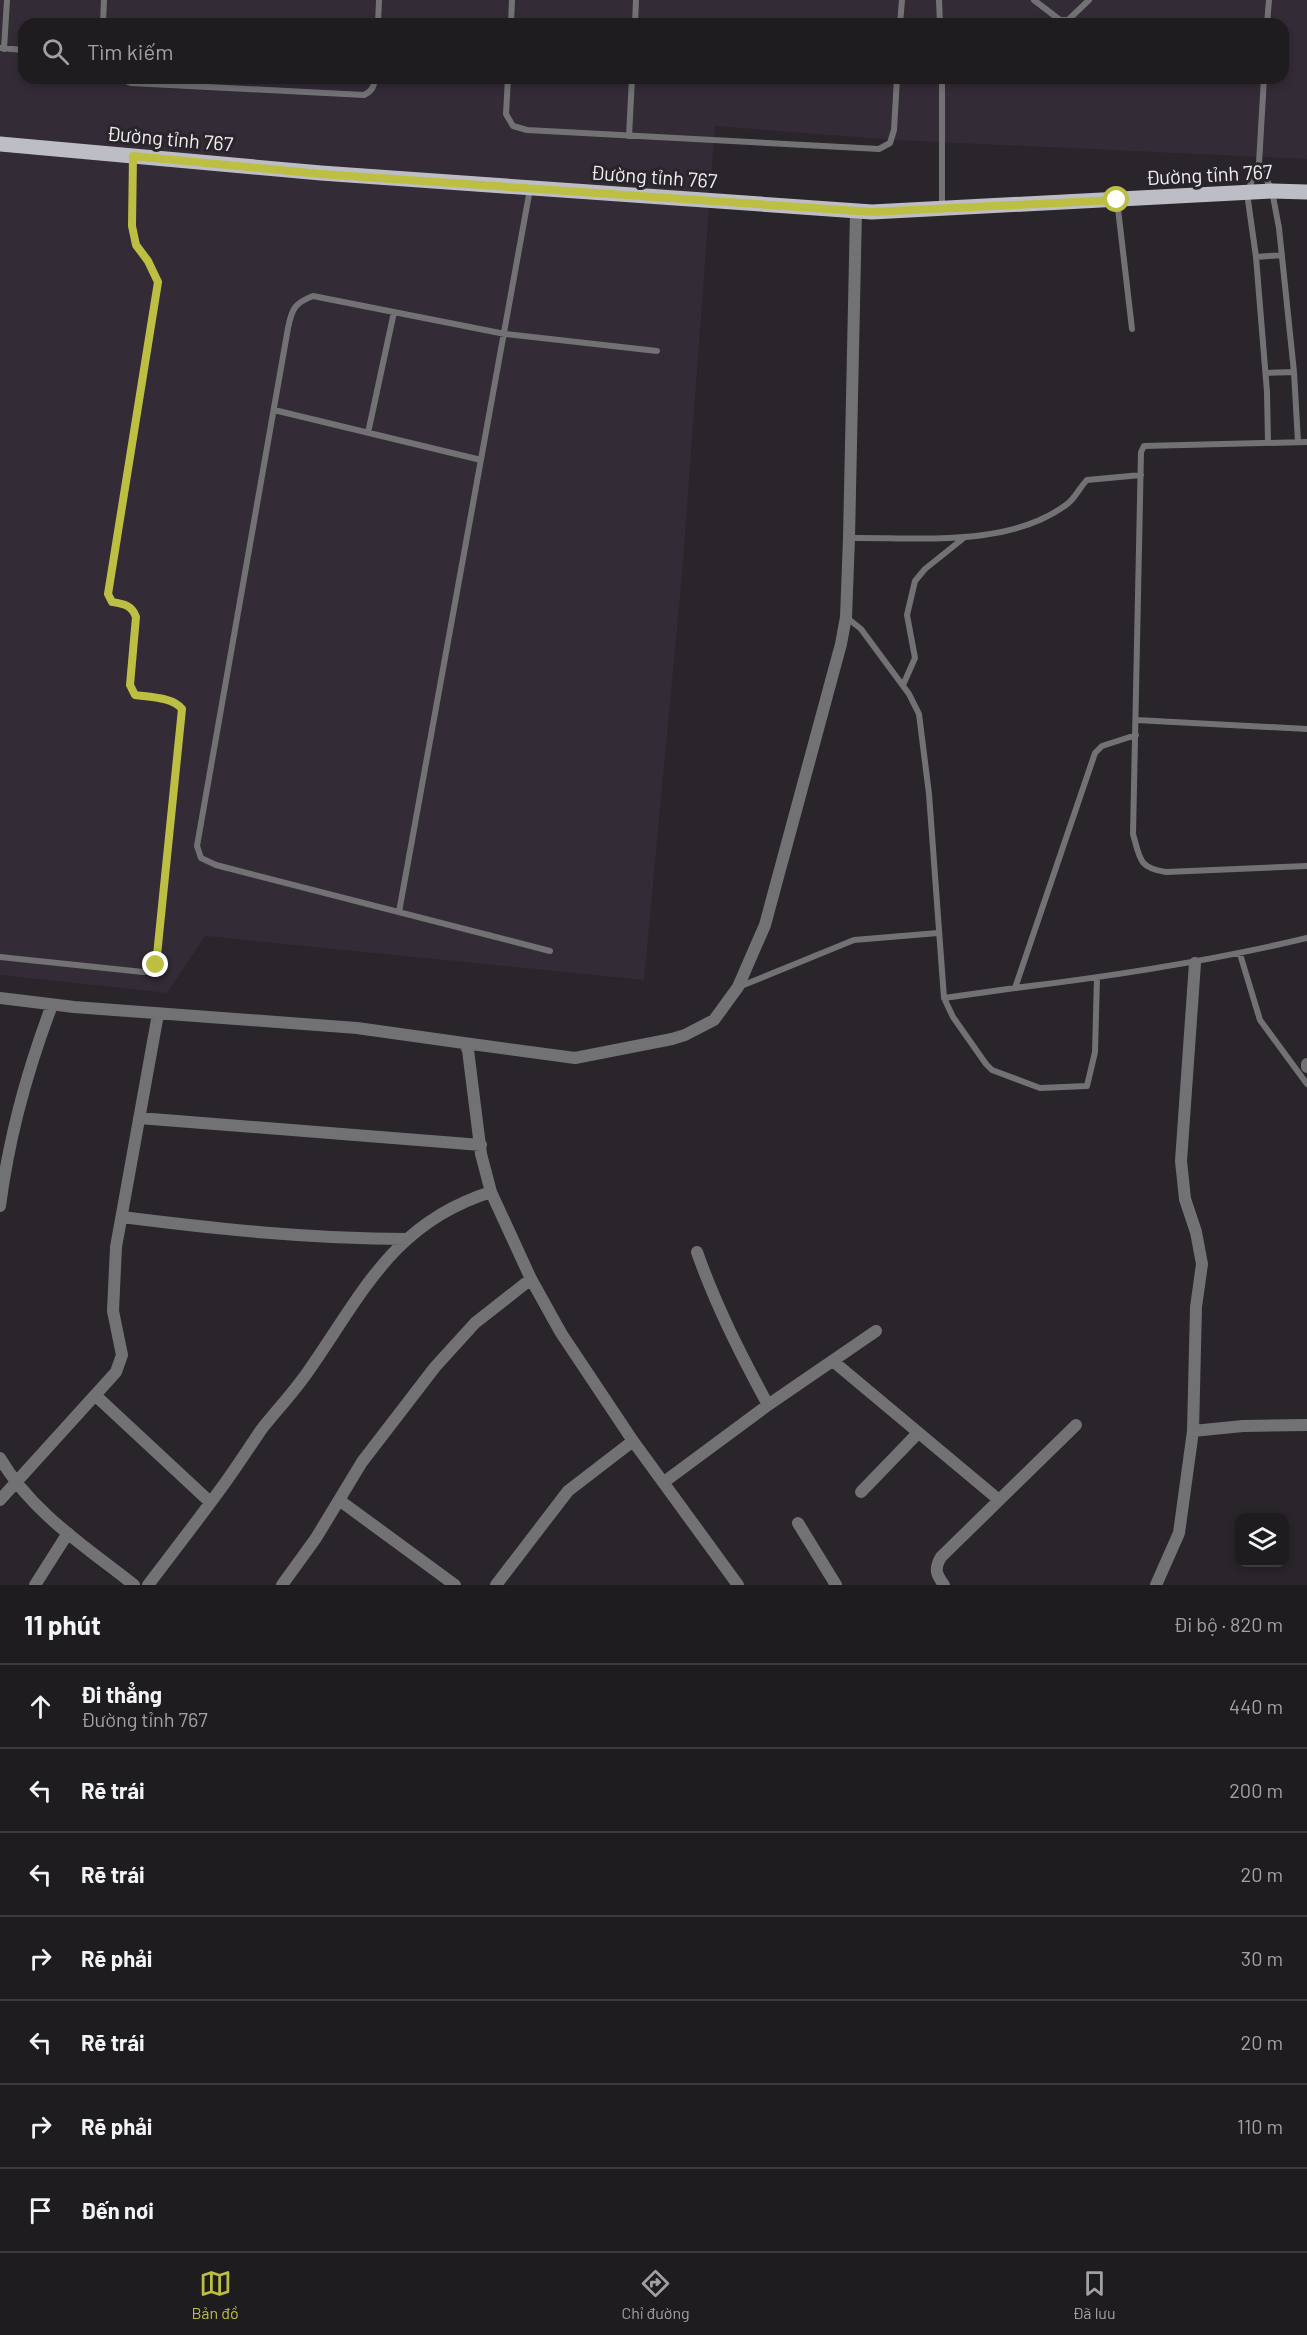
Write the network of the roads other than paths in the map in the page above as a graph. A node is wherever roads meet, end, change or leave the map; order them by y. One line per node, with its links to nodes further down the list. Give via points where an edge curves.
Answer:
1 (7, 0): 20 (lane)
2 (104, 0): 11 (lane)
3 (379, 0): 12 (lane)
4 (512, 0): 13 (lane)
5 (636, 0): 14 (lane)
6 (902, 0): 15 (lane)
7 (939, 0): 16 (lane)
8 (1034, 0): 17 (lane)
9 (1089, 0): 18 (lane)
10 (1269, 0): 19 (lane)
11 (103, 18)
12 (378, 18)
13 (511, 18)
14 (634, 18)
15 (900, 18)
16 (940, 18)
17 (1057, 18)
18 (1070, 18)
19 (1268, 18)
20 (2, 48): 21 (lane)
21 (18, 49)
22 (150, 84): 23 (lane, via 364,95)
23 (374, 84)
24 (508, 84): 29 (lane, via 506,114 513,126)
25 (632, 84): 29 (lane)
26 (897, 84): 29 (lane, via 894,130 890,142 879,149)
27 (942, 84): 38 (lane)
28 (1264, 84): 32 (lane)
29 (629, 136)
30 (0, 144): 31 (main road, Đường tỉnh 767)
31 (133, 156): 33 (main road, Đường tỉnh 767); 68 (lane, via 132,226 136,245 158,282 108,594 112,602 132,608 136,617 131,690 135,695 171,701 182,709 156,965 143,972)
32 (1259, 163): 34 (lane); 36 (lane)
33 (531, 188): 39 (main road, Đường tỉnh 767); 44 (lane)
34 (1272, 191): 35 (main road, Đường tỉnh 767); 36 (main road, Đường tỉnh 767); 40 (lane)
35 (1307, 192)
36 (1247, 194): 37 (main road, Đường tỉnh 767); 41 (lane)
37 (1117, 200): 38 (main road, Đường tỉnh 767); 43 (lane)
38 (942, 208): 39 (main road, Đường tỉnh 767)
39 (856, 211): 56 (street)
40 (1282, 255): 41 (lane); 46 (lane)
41 (1256, 257): 47 (lane)
42 (394, 312): 44 (lane); 48 (lane, via 313,296 301,301 291,312); 49 (lane)
43 (1132, 329)
44 (505, 334): 45 (lane); 53 (lane)
45 (657, 351)
46 (1294, 372): 47 (lane); 51 (lane)
47 (1266, 374): 50 (lane)
48 (274, 410): 49 (lane); 63 (lane, via 197,846 201,858 216,865)
49 (368, 433): 53 (lane)
50 (1268, 441): 51 (lane); 54 (lane, via 1144,446)
51 (1298, 442): 52 (lane)
52 (1307, 442)
53 (481, 460): 63 (lane)
54 (1141, 475): 55 (lane, via 1087,480 1071,501 1043,519 990,535); 59 (lane)
55 (965, 536): 56 (lane); 58 (lane, via 915,581 907,615 915,658)
56 (849, 538): 57 (street)
57 (846, 617): 58 (lane, via 861,629); 71 (street, via 769,914)
58 (903, 685): 64 (lane, via 921,725)
59 (1136, 720): 60 (lane); 61 (lane)
60 (1307, 729)
61 (1136, 735): 62 (lane, via 1133,834 1141,860 1151,869 1166,872); 72 (lane, via 1102,746 1095,753)
62 (1307, 866)
63 (399, 912): 66 (lane)
64 (938, 933): 71 (lane, via 854,940); 74 (lane)
65 (1307, 939): 67 (lane)
66 (550, 951)
67 (1240, 954): 69 (lane); 78 (lane, via 1260,1020)
68 (0, 957)
69 (1195, 963): 70 (lane); 93 (street, via 1181,1161 1185,1199 1202,1264 1196,1307)
70 (1097, 978): 72 (lane); 74 (lane, via 1095,1052 1087,1086 1040,1088 992,1070 953,1017)
71 (738, 987): 77 (street, via 714,1020 672,1039 575,1058)
72 (1015, 988): 74 (lane)
73 (0, 998): 75 (street)
74 (944, 998)
75 (52, 1005): 76 (street); 82 (street, via 17,1108)
76 (158, 1014): 77 (street, via 357,1028); 79 (street)
77 (464, 1043): 80 (street)
78 (1307, 1084)
79 (139, 1118): 80 (street); 83 (street)
80 (481, 1145): 81 (street)
81 (490, 1192): 84 (street, via 434,1216); 86 (street)
82 (0, 1206)
83 (122, 1217): 84 (street, via 279,1235); 89 (street, via 116,1247 113,1311 121,1362)
84 (406, 1239): 103 (street, via 378,1269 307,1373)
85 (698, 1252): 90 (street, via 730,1334)
86 (531, 1279): 95 (street, via 561,1334); 101 (street, via 475,1323 435,1367 362,1462)
87 (876, 1331): 88 (street)
88 (834, 1362): 90 (street); 94 (street)
89 (95, 1395): 98 (street); 103 (street)
90 (768, 1405): 97 (street)
91 (1076, 1425): 102 (street)
92 (1307, 1425): 93 (street)
93 (1193, 1431): 115 (street, via 1179,1533)
94 (918, 1433): 99 (street); 102 (street)
95 (633, 1441): 97 (street); 112 (street, via 567,1491)
96 (0, 1458): 98 (street)
97 (664, 1482): 106 (street)
98 (15, 1483): 100 (street); 105 (street)
99 (861, 1492)
100 (0, 1500)
101 (339, 1500): 110 (street); 111 (street)
102 (999, 1500): 114 (street, via 941,1557 936,1566)
103 (210, 1502): 109 (street)
104 (798, 1523): 113 (street)
105 (68, 1533): 107 (street); 108 (street)
106 (737, 1584)
107 (35, 1585)
108 (134, 1585)
109 (148, 1585)
110 (282, 1585)
111 (456, 1585)
112 (496, 1585)
113 (837, 1585)
114 (944, 1585)
115 (1156, 1585)

